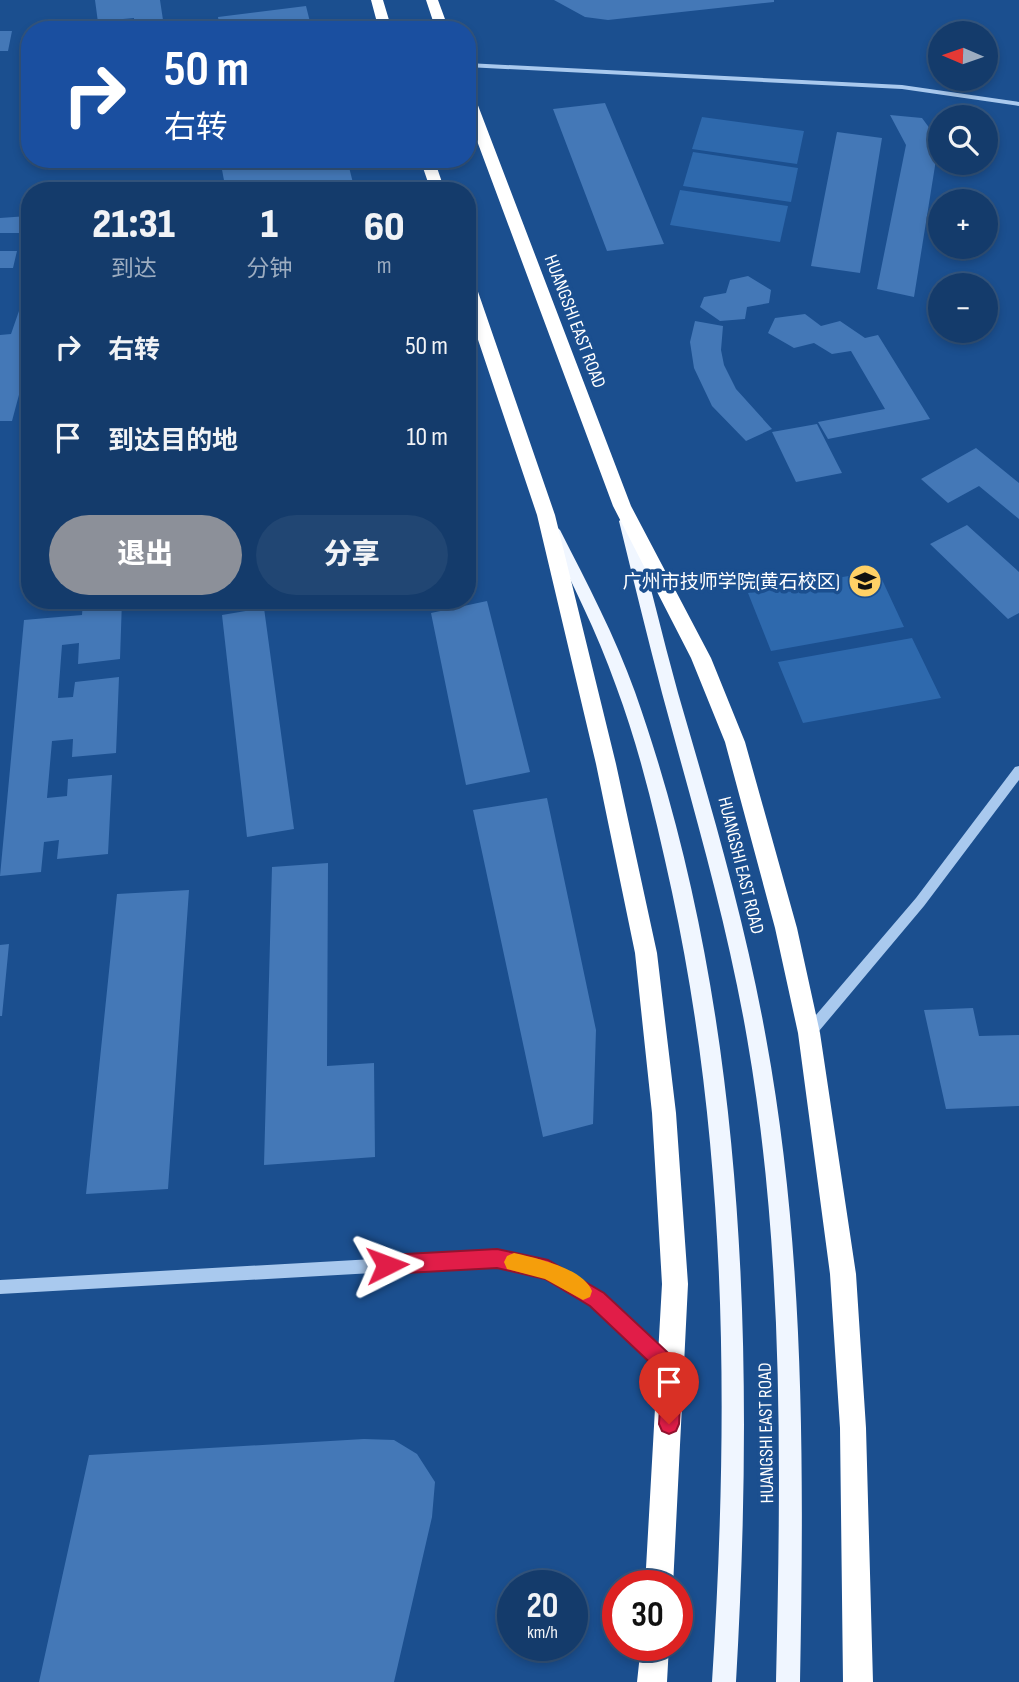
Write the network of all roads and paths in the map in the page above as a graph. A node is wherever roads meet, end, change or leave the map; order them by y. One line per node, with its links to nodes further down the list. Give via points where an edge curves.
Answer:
1 (377, 0): 3 (highway)
2 (432, 0): 4 (highway)
3 (383, 21)
4 (440, 21)
5 (476, 65): 6 (street, via 902,87)
6 (1019, 104)
7 (476, 119): 9 (highway, HUANGSHI EAST ROAD)
8 (476, 310): 10 (highway, HUANGSHI EAST ROAD)
9 (622, 506): 12 (highway, via 701,658 735,742 786,928); 19 (main road, HUANGSHI EAST ROAD, via 740,951 769,1131 781,1250 789,1426)
10 (545, 515): 14 (highway, via 646,953 670,1195 675,1284); 18 (main road, HUANGSHI EAST ROAD, via 586,595 634,712 659,796 709,1048 731,1268 734,1434)
11 (1019, 771): 12 (street, via 920,902)
12 (809, 1033): 20 (highway, via 843,1274 853,1428)
13 (0, 1287): 14 (street, via 497,1258 548,1270 597,1299)
14 (672, 1370): 15 (highway)
15 (660, 1570)
16 (654, 1661): 17 (highway)
17 (652, 1682)
18 (724, 1682)
19 (788, 1682)
20 (859, 1682)

